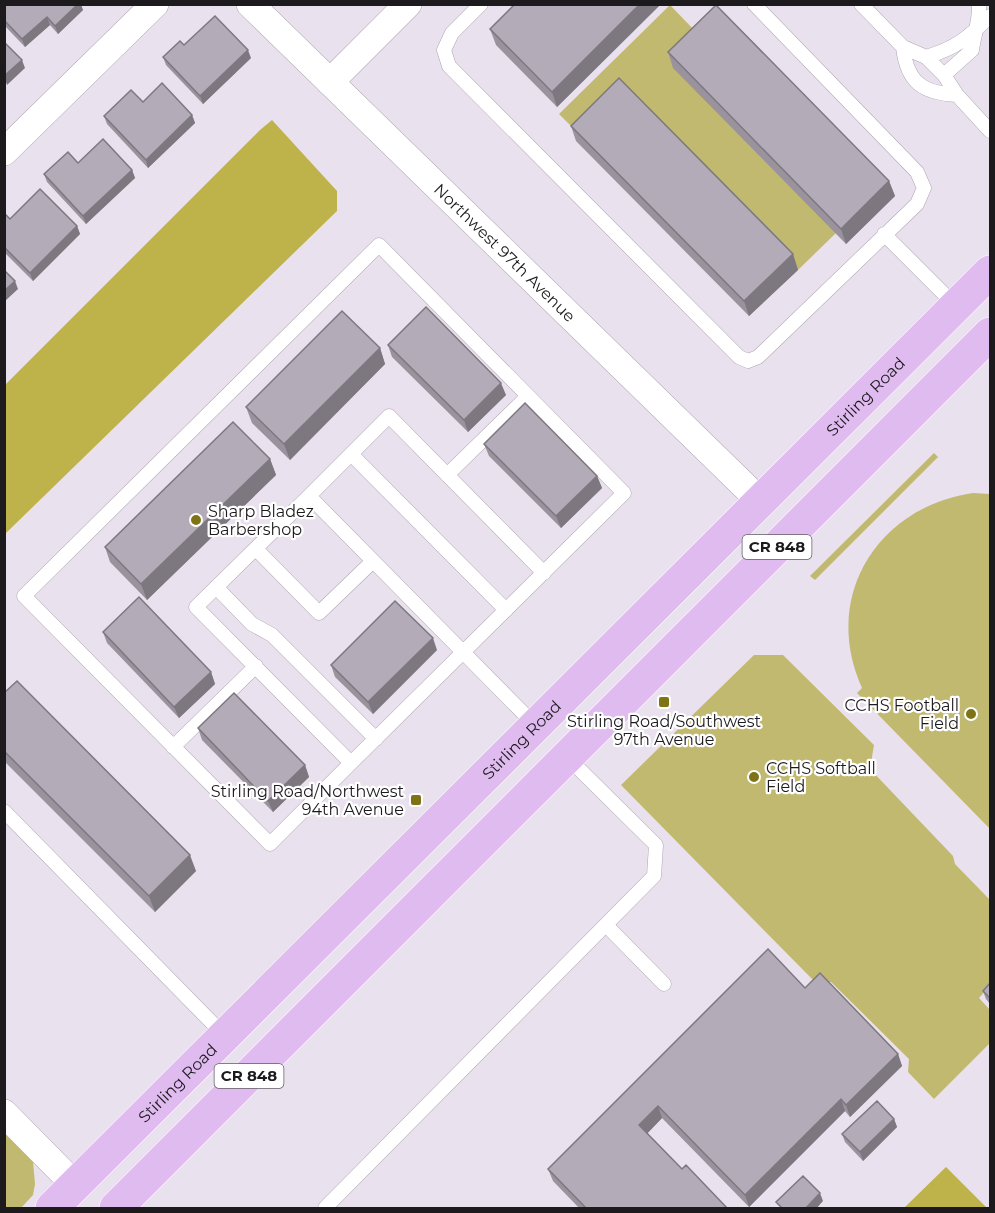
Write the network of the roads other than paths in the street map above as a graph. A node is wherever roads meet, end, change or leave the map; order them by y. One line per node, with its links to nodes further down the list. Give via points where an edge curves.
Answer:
1 (155, 4): 16 (street)
2 (250, 4): 13 (street, Northwest 97th Avenue)
3 (408, 4): 13 (street)
4 (482, 4): 17 (lane, via 452,33 444,50 449,66 739,357 748,361 758,357)
5 (754, 4): 17 (lane, via 917,172 924,188 917,204)
6 (861, 4): 10 (lane)
7 (979, 4): 9 (lane)
8 (990, 16): 9 (lane)
9 (974, 33): 11 (lane, via 952,49); 12 (lane, via 972,51)
10 (903, 47): 11 (lane); 14 (lane, via 905,63 915,81 937,94)
11 (926, 57): 12 (lane)
12 (944, 75): 14 (lane)
13 (330, 82): 25 (street, Northwest 97th Avenue)
14 (957, 95): 15 (lane)
15 (990, 132)
16 (4, 152)
17 (884, 234): 19 (lane)
18 (990, 272): 19 (main road, Stirling Road / CR 848)
19 (956, 306): 20 (main road); 25 (main road, Stirling Road / CR 848)
20 (989, 336): 36 (main road, CR 848)
21 (528, 396): 23 (lane); 28 (lane, via 624,493); 35 (lane, via 379,245 24,596)
22 (351, 454): 23 (lane, via 389,416); 24 (lane); 30 (lane)
23 (447, 475): 28 (lane)
24 (309, 496): 26 (lane); 27 (lane)
25 (760, 501): 33 (main road, Stirling Road / CR 848)
26 (255, 549): 27 (lane, via 319,613); 29 (lane)
27 (373, 561): 31 (lane)
28 (544, 573): 30 (lane)
29 (216, 587): 32 (lane, via 196,607); 34 (lane, via 252,624 272,635)
30 (506, 610): 31 (lane)
31 (464, 652): 33 (lane); 34 (lane)
32 (256, 666): 35 (lane); 37 (lane)
33 (536, 725): 36 (main road); 41 (main road, Stirling Road / CR 848)
34 (376, 739): 37 (lane)
35 (173, 747): 37 (lane, via 270,844)
36 (567, 757): 39 (lane, via 656,845 654,876); 45 (main road, CR 848)
37 (351, 763)
38 (4, 811): 41 (lane)
39 (606, 925): 40 (lane); 46 (lane)
40 (664, 984)
41 (225, 1036): 43 (main road, Stirling Road / CR 848)
42 (4, 1113): 43 (street)
43 (75, 1185): 44 (main road, Stirling Road / CR 848)
44 (52, 1209)
45 (116, 1209)
46 (325, 1209)

